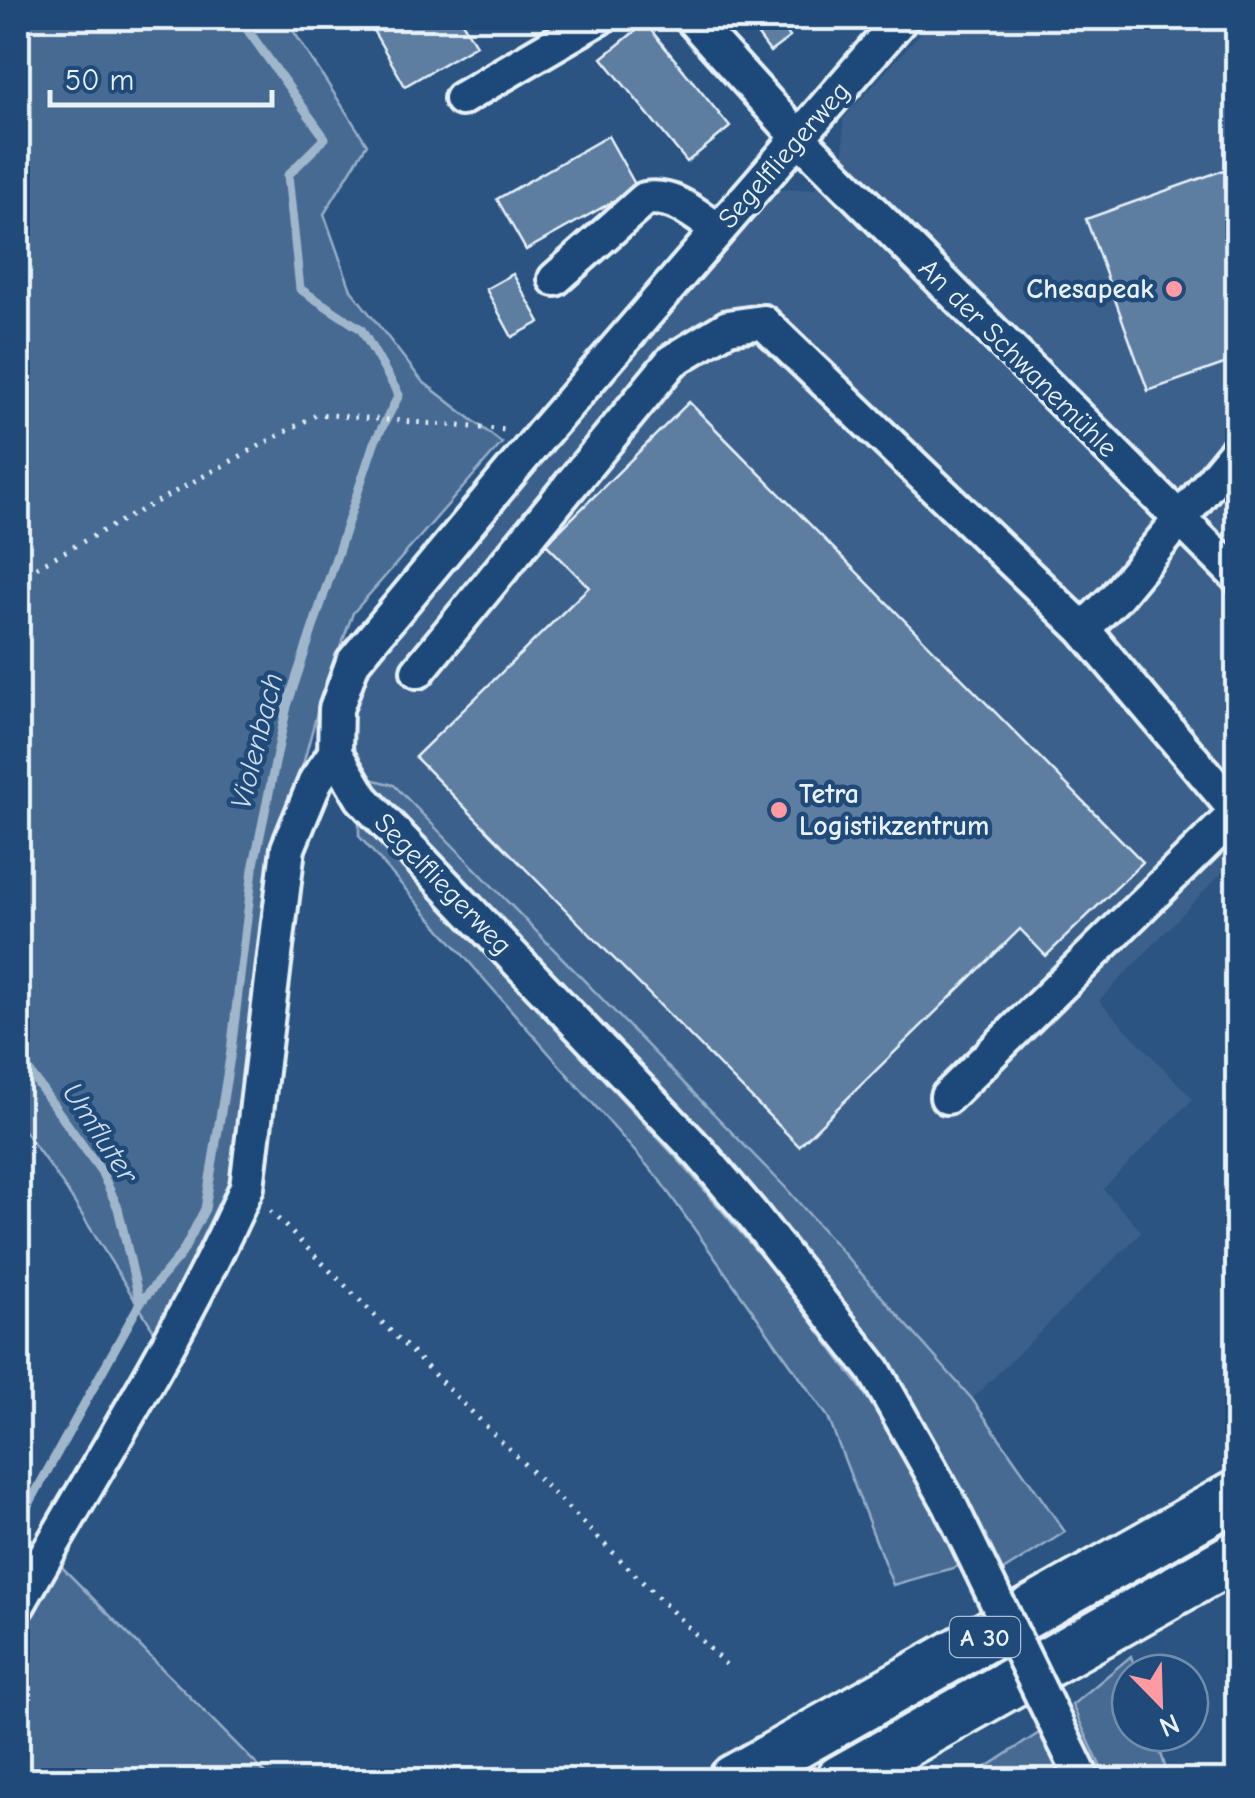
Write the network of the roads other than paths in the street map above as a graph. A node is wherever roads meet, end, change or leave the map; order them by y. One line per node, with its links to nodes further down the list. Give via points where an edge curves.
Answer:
1 (600, 18): 4 (street)
2 (691, 18): 5 (street, An der Schwanemühle)
3 (902, 18): 5 (street, Segelfliegerweg)
4 (461, 99)
5 (799, 138): 6 (street, Segelfliegerweg); 9 (street, An der Schwanemühle)
6 (718, 230): 7 (street, via 676,201 645,198); 13 (street, Segelfliegerweg, via 353,662 336,709)
7 (554, 279)
8 (1238, 449): 9 (street)
9 (1180, 522): 10 (street, An der Schwanemühle); 11 (street)
10 (1238, 577)
11 (1082, 629): 12 (street, via 763,322 728,327 672,361); 14 (street, via 1236,812)
12 (418, 671)
13 (335, 752): 17 (street, via 288,848 246,1187); 20 (street, Segelfliegerweg, bridge, via 362,798 700,1153 874,1370 950,1504)
14 (948, 1097)
15 (1238, 1494): 18 (highway, A 30)
16 (1238, 1554): 19 (highway, A 30)
17 (18, 1606)
18 (733, 1780)
19 (840, 1780)
20 (1083, 1780)

